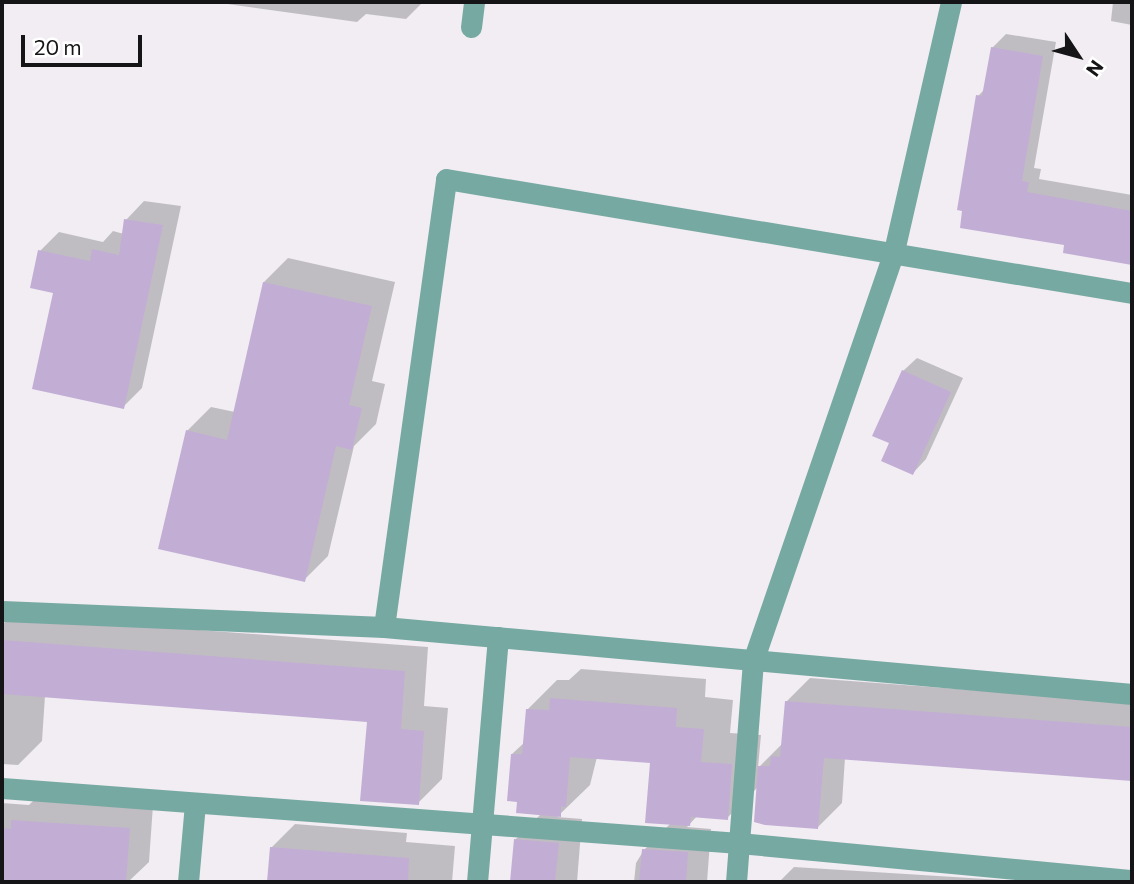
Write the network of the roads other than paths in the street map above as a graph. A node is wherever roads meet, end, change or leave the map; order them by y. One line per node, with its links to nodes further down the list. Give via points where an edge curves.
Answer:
1 (474, 2): 3 (street)
2 (951, 2): 4 (street)
3 (471, 27)
4 (894, 251): 5 (street); 7 (street, via 446,179); 9 (street)
5 (1132, 293)
6 (2, 611): 7 (street)
7 (384, 626): 8 (street)
8 (498, 637): 9 (street); 13 (street)
9 (753, 661): 10 (street); 14 (street)
10 (1132, 694)
11 (2, 788): 12 (street)
12 (195, 803): 13 (street); 17 (street)
13 (481, 825): 14 (street); 18 (street)
14 (739, 843): 15 (street); 19 (street)
15 (1005, 875): 16 (street)
16 (1132, 880)
17 (188, 882)
18 (477, 882)
19 (736, 882)

